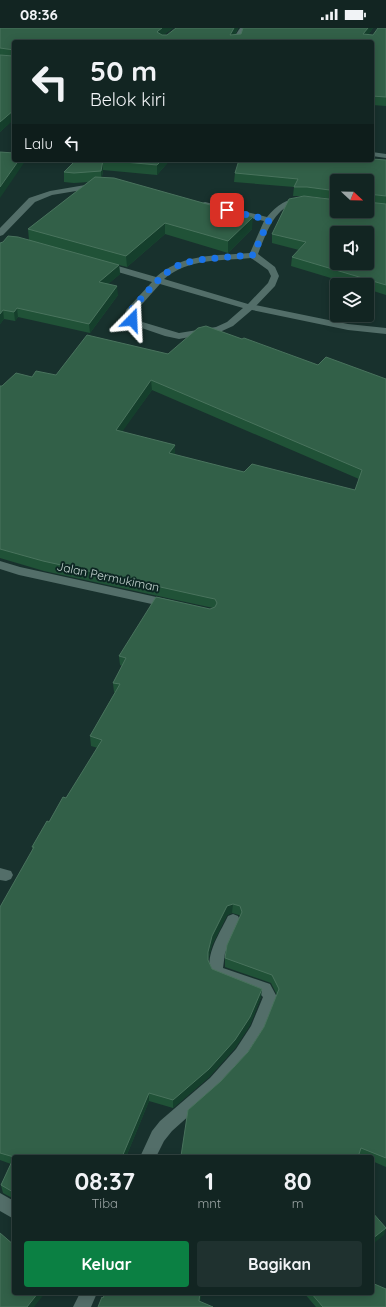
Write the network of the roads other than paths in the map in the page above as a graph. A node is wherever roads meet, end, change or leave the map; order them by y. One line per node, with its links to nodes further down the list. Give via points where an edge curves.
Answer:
1 (243, 28): 2 (street)
2 (236, 40)
3 (374, 154): 4 (street)
4 (386, 156)
5 (105, 184): 9 (street, via 50,193 32,200)
6 (314, 201): 8 (street, via 289,201)
7 (195, 202): 8 (street)
8 (269, 220): 10 (street)
9 (0, 233)
10 (253, 255): 12 (street, via 184,263); 13 (street, via 272,269 275,276 272,284)
11 (92, 262): 12 (street)
12 (159, 280): 13 (street); 13 (street, via 131,310 130,316 136,323 168,334 191,335 219,328 238,319)
13 (250, 307): 14 (street, via 348,327)
14 (386, 331)
15 (0, 565): 16 (street, Jalan Permukiman)
16 (183, 607)
17 (233, 920): 18 (street, via 217,957 217,972 265,989 270,997 257,1030 241,1054 215,1083 166,1126)
18 (149, 1155)
19 (0, 1201): 20 (street)
20 (12, 1210)
21 (88, 1295): 22 (street)
22 (82, 1307)

